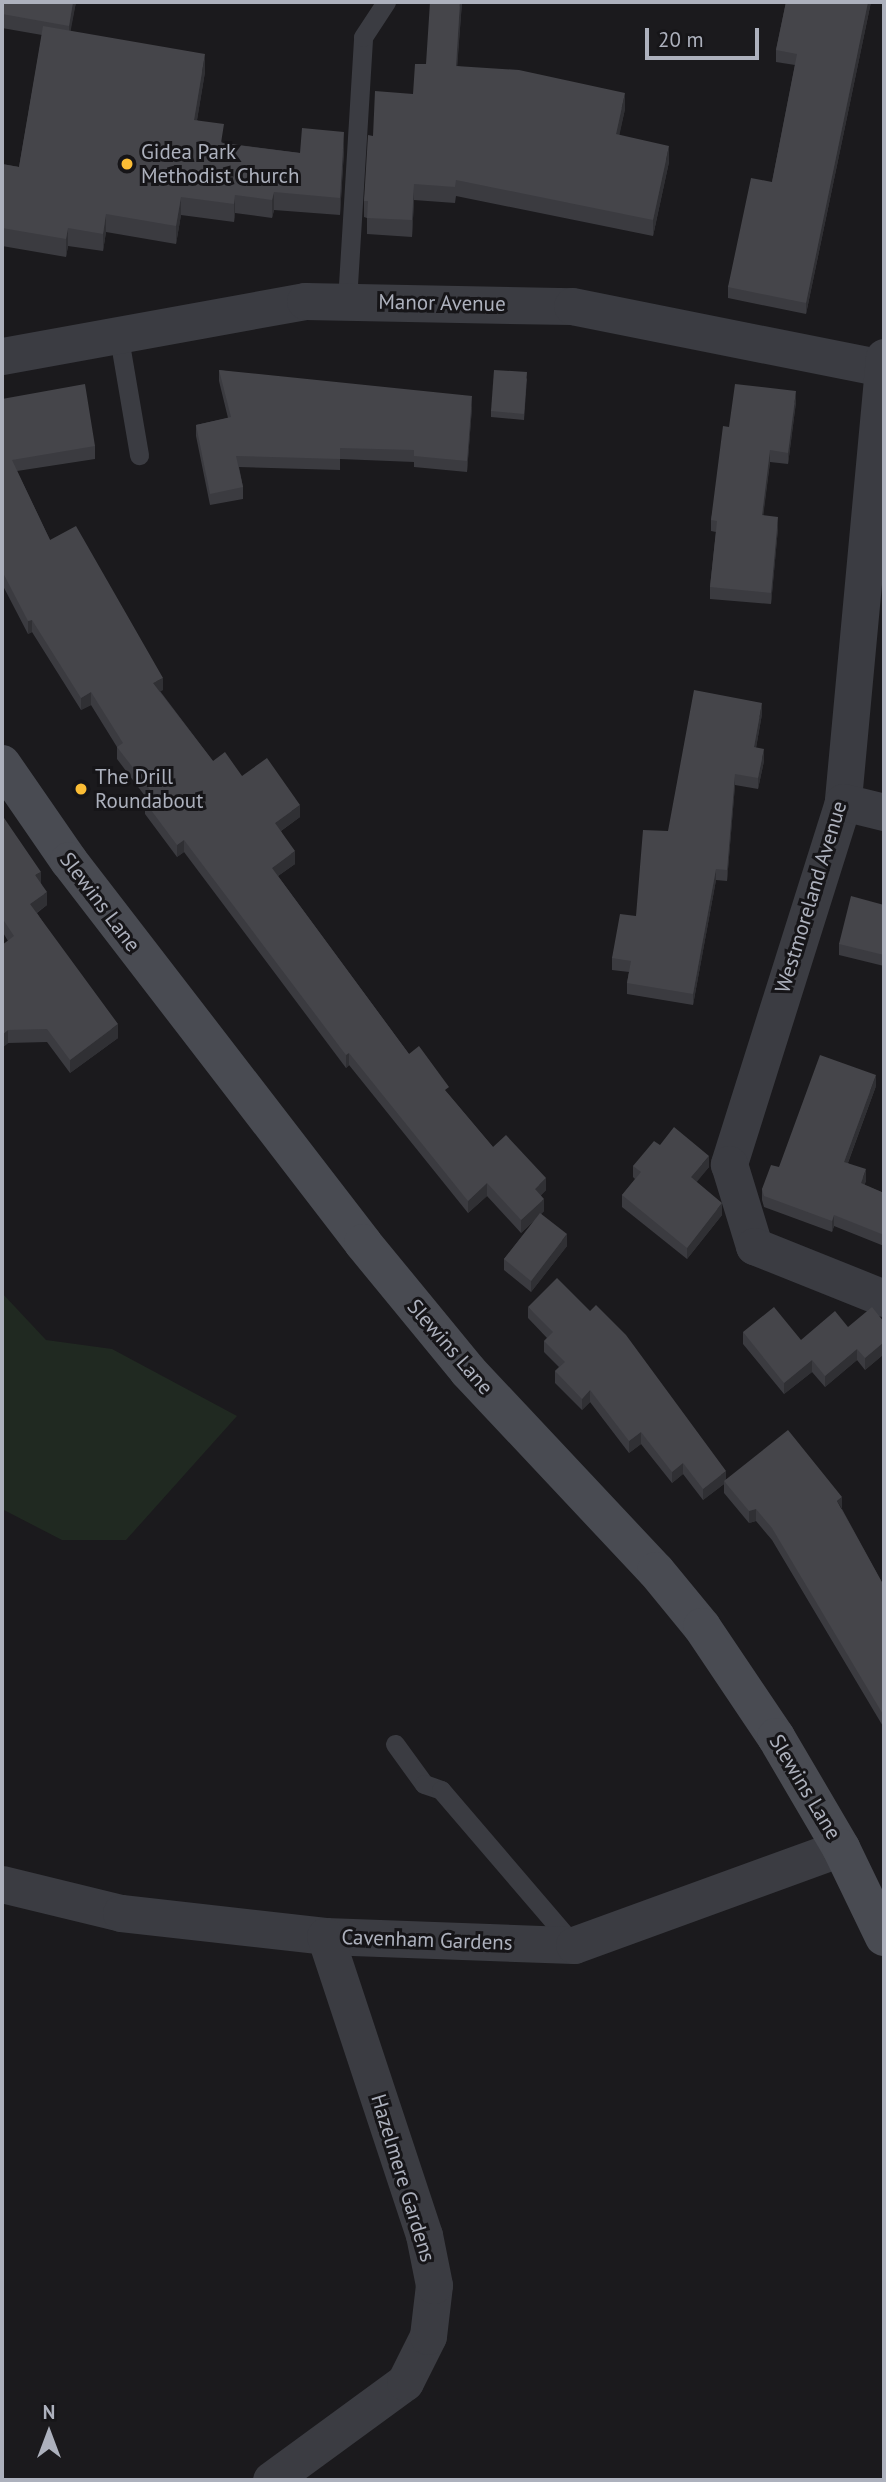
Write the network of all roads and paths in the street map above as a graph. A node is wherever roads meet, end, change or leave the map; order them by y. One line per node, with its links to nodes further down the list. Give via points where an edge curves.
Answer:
1 (386, 2): 2 (lane, via 363,37)
2 (347, 301): 3 (street, Manor Avenue, via 305,300); 5 (street, Manor Avenue, via 572,306)
3 (118, 332): 4 (street, Manor Avenue); 6 (lane)
4 (2, 356)
5 (883, 362): 8 (street, Westmoreland Avenue)
6 (139, 455)
7 (2, 764): 12 (street, Slewins Lane, via 69,861 363,1243 468,1371 656,1570 702,1627 776,1737)
8 (843, 802): 9 (street); 10 (street, Westmoreland Avenue, via 729,1164 754,1246)
9 (884, 812)
10 (884, 1298)
11 (395, 1744): 16 (lane, via 424,1784 441,1790)
12 (841, 1848): 15 (street, Slewins Lane); 16 (street, Cavenham Gardens)
13 (2, 1884): 14 (street, Cavenham Gardens, via 121,1913)
14 (325, 1936): 16 (street, Cavenham Gardens); 17 (street, Hazelmere Gardens, via 424,2235 435,2286 428,2336 405,2382)
15 (884, 1937)
16 (574, 1945)
17 (271, 2480)

